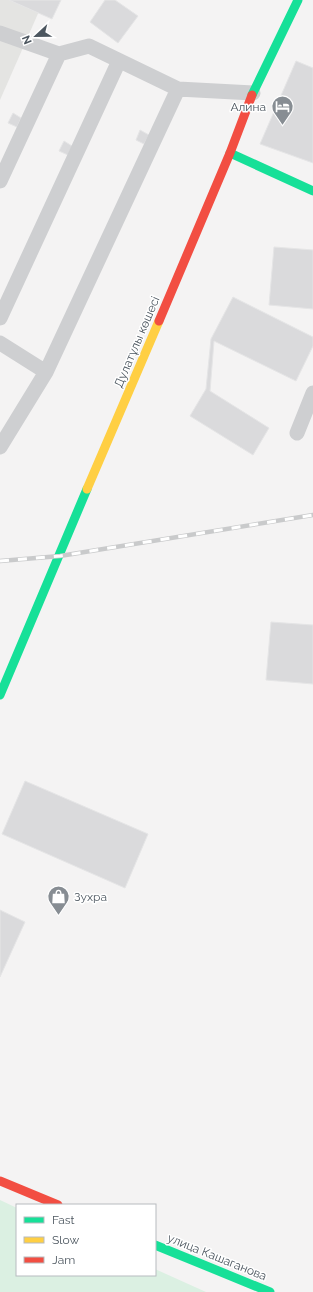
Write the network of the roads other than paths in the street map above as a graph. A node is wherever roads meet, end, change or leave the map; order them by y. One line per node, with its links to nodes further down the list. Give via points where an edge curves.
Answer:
1 (298, 0): 6 (street, Дулатұлы көшесі)
2 (0, 33): 3 (lane)
3 (58, 54): 4 (lane, via 89,46); 8 (lane)
4 (119, 61): 5 (lane); 10 (lane)
5 (178, 89): 6 (lane); 12 (lane)
6 (253, 93): 7 (street, Дулатұлы көшесі)
7 (230, 153): 9 (street); 16 (street, Дулатұлы көшесі)
8 (0, 181)
9 (313, 190)
10 (0, 318)
11 (0, 342): 12 (lane)
12 (46, 372): 15 (lane)
13 (313, 393): 14 (lane)
14 (297, 433)
15 (0, 447)
16 (0, 695)
17 (0, 1181): 18 (street)
18 (56, 1204)
19 (156, 1245): 20 (street, улица Кашаганова)
20 (270, 1292)

